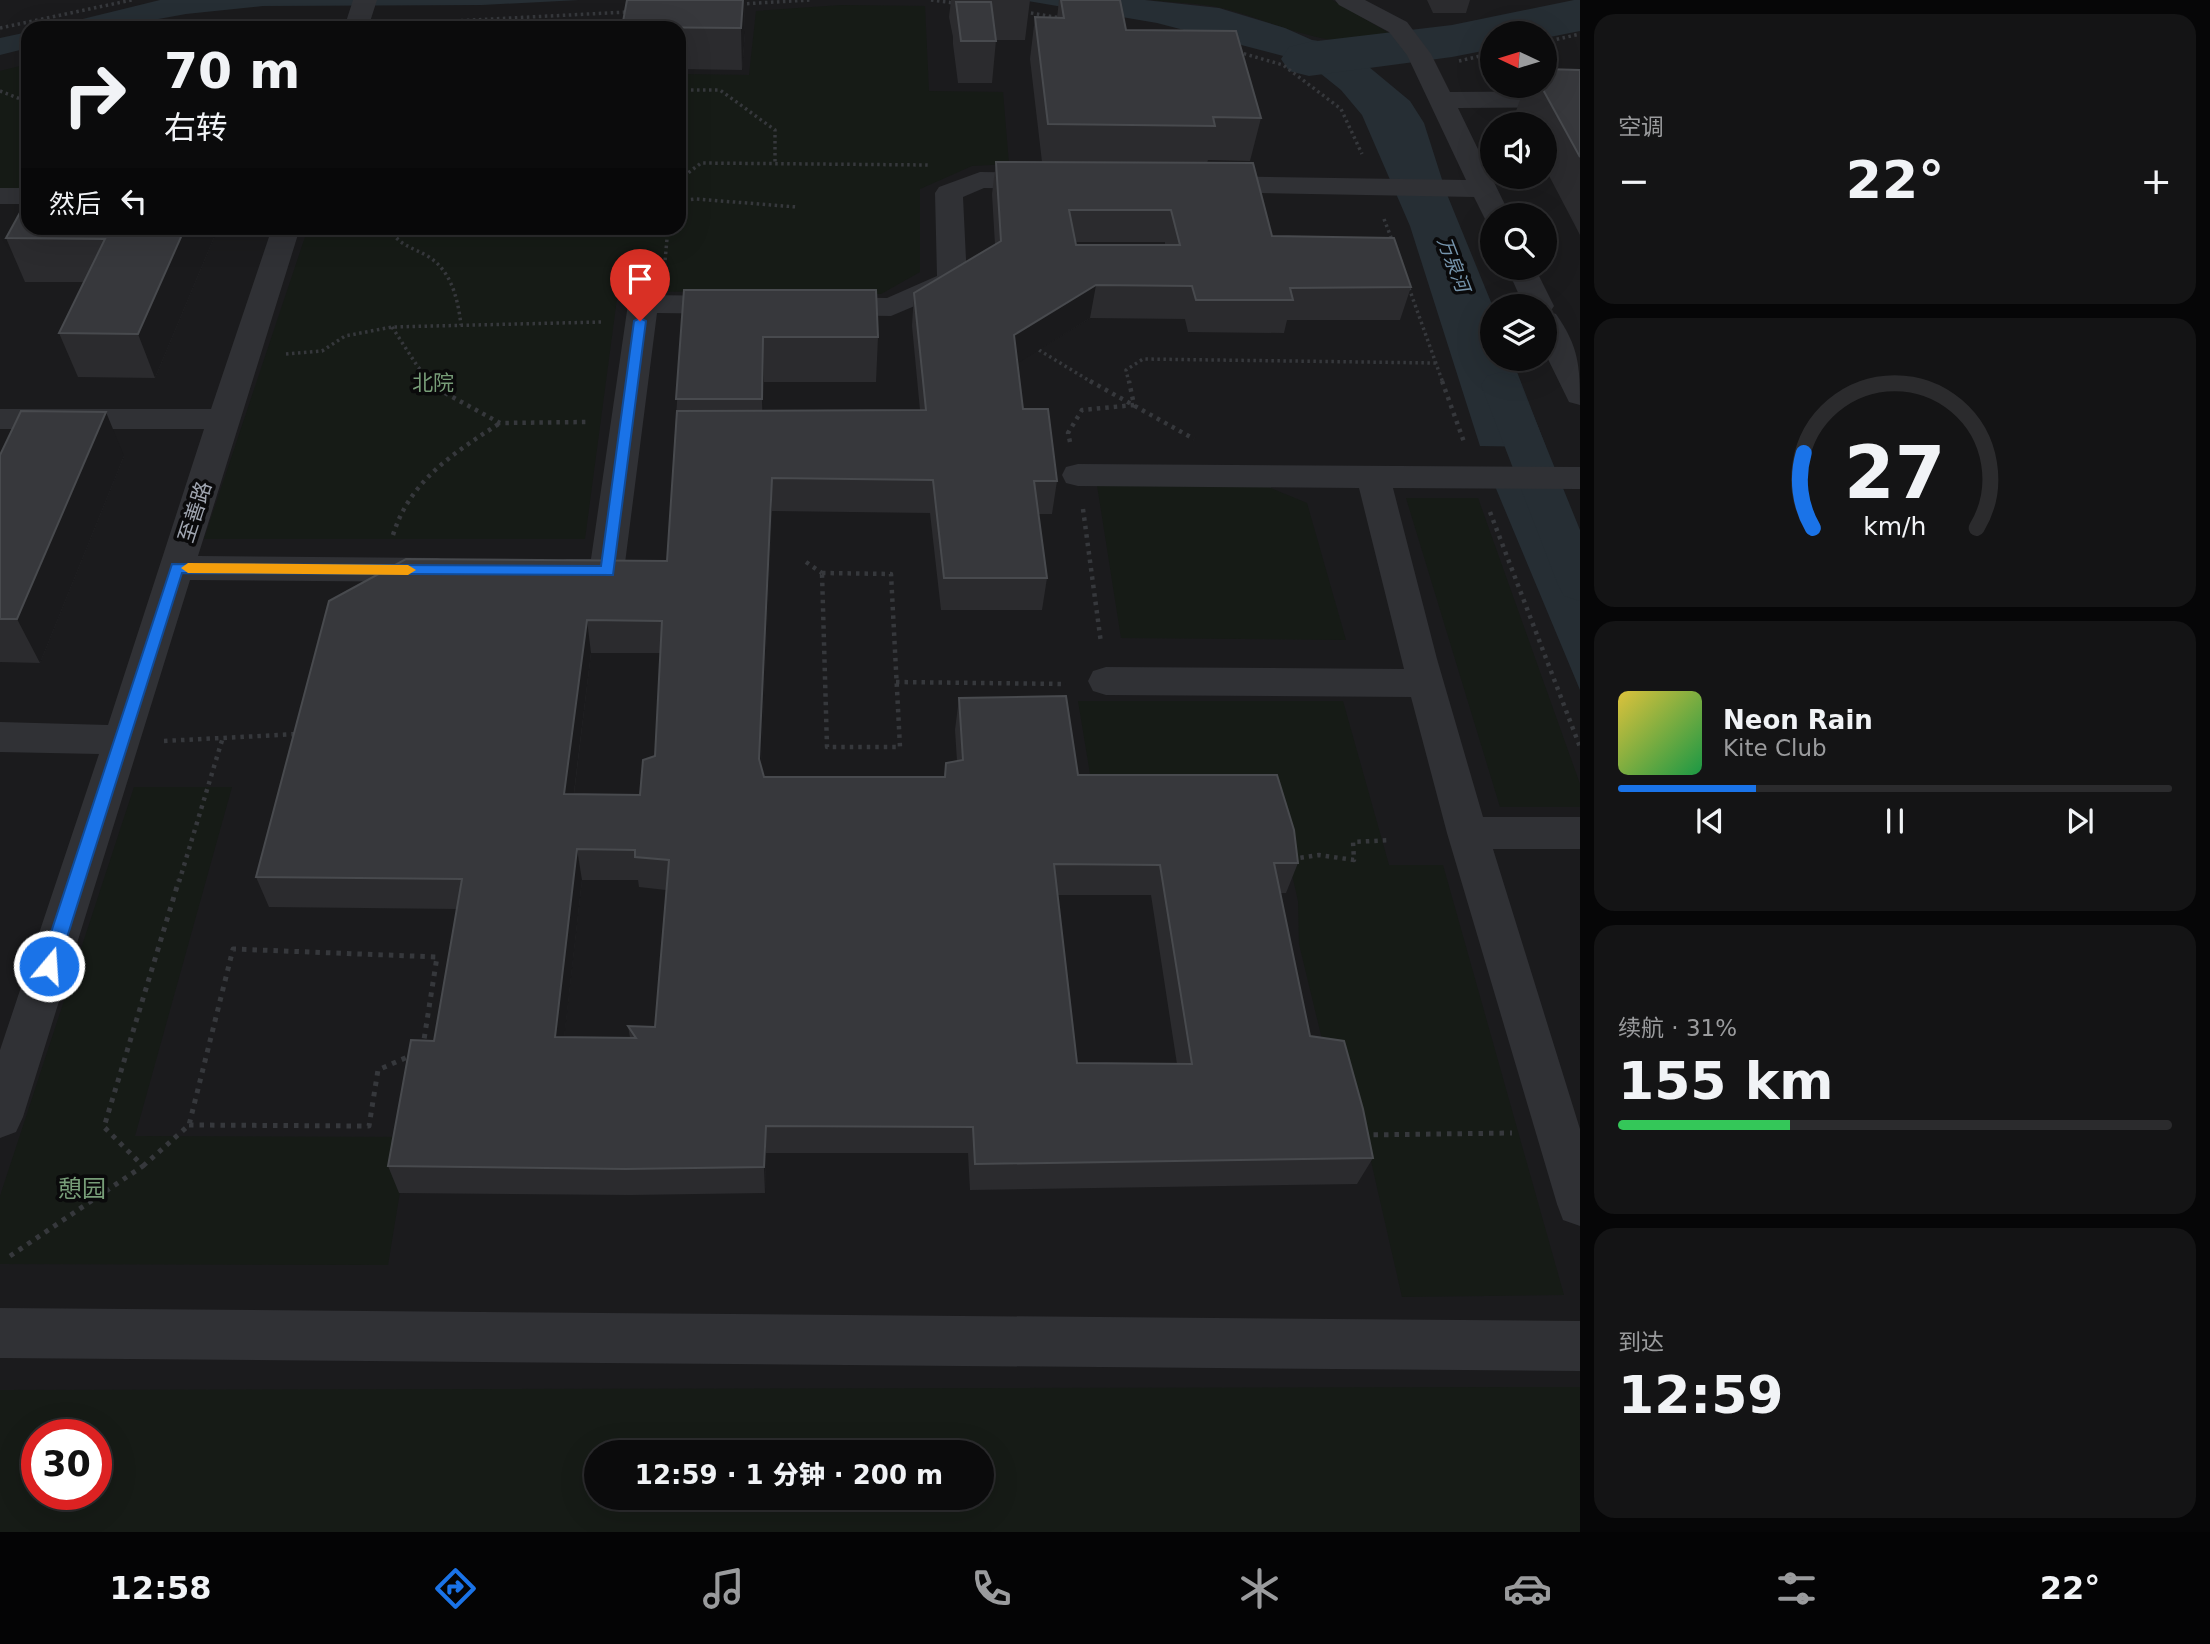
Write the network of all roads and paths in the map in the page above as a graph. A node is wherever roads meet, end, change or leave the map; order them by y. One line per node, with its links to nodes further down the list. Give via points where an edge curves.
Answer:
1 (132, 0): 12 (path)
2 (810, 0): 6 (path)
3 (930, 0): 5 (path)
4 (1347, 0): 24 (street, via 1398,27)
5 (957, 3)
6 (738, 5)
7 (636, 11): 9 (path)
8 (1021, 12): 11 (path)
9 (550, 17): 10 (path); 14 (path)
10 (359, 18): 13 (path)
11 (1070, 20)
12 (33, 21)
13 (305, 21)
14 (549, 21)
15 (21, 24): 16 (path)
16 (0, 28)
17 (1580, 34): 18 (path)
18 (1558, 39)
19 (1231, 50): 30 (path, via 1283,65 1341,109)
20 (686, 90): 25 (path, via 720,90 775,130)
21 (0, 91): 22 (path)
22 (21, 99)
23 (1580, 99): 24 (street)
24 (1440, 100): 31 (street)
25 (775, 164): 26 (path, via 701,163); 27 (path, via 927,164)
26 (686, 175)
27 (980, 180): 28 (street); 40 (street, via 949,193 952,280 891,307 783,306)
28 (1074, 182)
29 (1183, 184): 30 (street)
30 (1378, 187): 31 (street); 38 (path)
31 (1476, 189): 33 (street)
32 (686, 200): 34 (path)
33 (1487, 203)
34 (797, 207)
35 (284, 235): 45 (street, 至善路)
36 (393, 235): 41 (path, via 397,243 433,260 457,293)
37 (667, 235): 40 (path)
38 (1395, 250)
39 (1409, 288): 54 (path)
40 (650, 313): 41 (path); 50 (street)
41 (461, 325): 42 (path)
42 (392, 327): 45 (path, via 345,336 322,351); 51 (path, via 418,367 445,393)
43 (1557, 346): 46 (street)
44 (1039, 350): 47 (path)
45 (243, 354): 49 (street, 至善路)
46 (1580, 395)
47 (1133, 405)
48 (0, 419): 49 (street)
49 (225, 419): 57 (street, 至善路)
50 (627, 422): 51 (path); 60 (street, via 607,571)
51 (500, 423): 58 (path, via 430,471 397,517)
52 (1078, 475): 53 (street)
53 (1373, 475): 54 (street); 64 (street)
54 (1476, 476): 55 (street); 70 (path)
55 (1580, 478)
56 (806, 562): 61 (path)
57 (177, 568): 58 (street); 69 (street, 至善路)
58 (386, 569): 59 (street)
59 (469, 570)
60 (538, 571)
61 (822, 573): 63 (path, via 891,574); 63 (path, via 827,747 900,747)
62 (1106, 681): 64 (street)
63 (896, 682): 65 (path)
64 (1424, 683): 71 (street)
65 (1051, 684)
66 (300, 734): 68 (path)
67 (0, 737): 69 (street)
68 (223, 737): 69 (path); 79 (path, via 104,1127)
69 (123, 740): 75 (street, 至善路)
70 (1580, 747)
71 (1467, 833): 72 (street); 77 (street)
72 (1580, 833)
73 (1391, 840): 74 (path, via 1353,842 1354,860 1319,855)
74 (1282, 861)
75 (0, 1117)
76 (189, 1125): 76 (path, via 233,949 437,957 422,1051 378,1070 369,1126); 79 (path)
77 (1558, 1133): 78 (path); 80 (street)
78 (1361, 1135)
79 (143, 1167): 81 (path)
80 (1580, 1204)
81 (10, 1256)
82 (0, 1333): 83 (street)
83 (1580, 1346)

